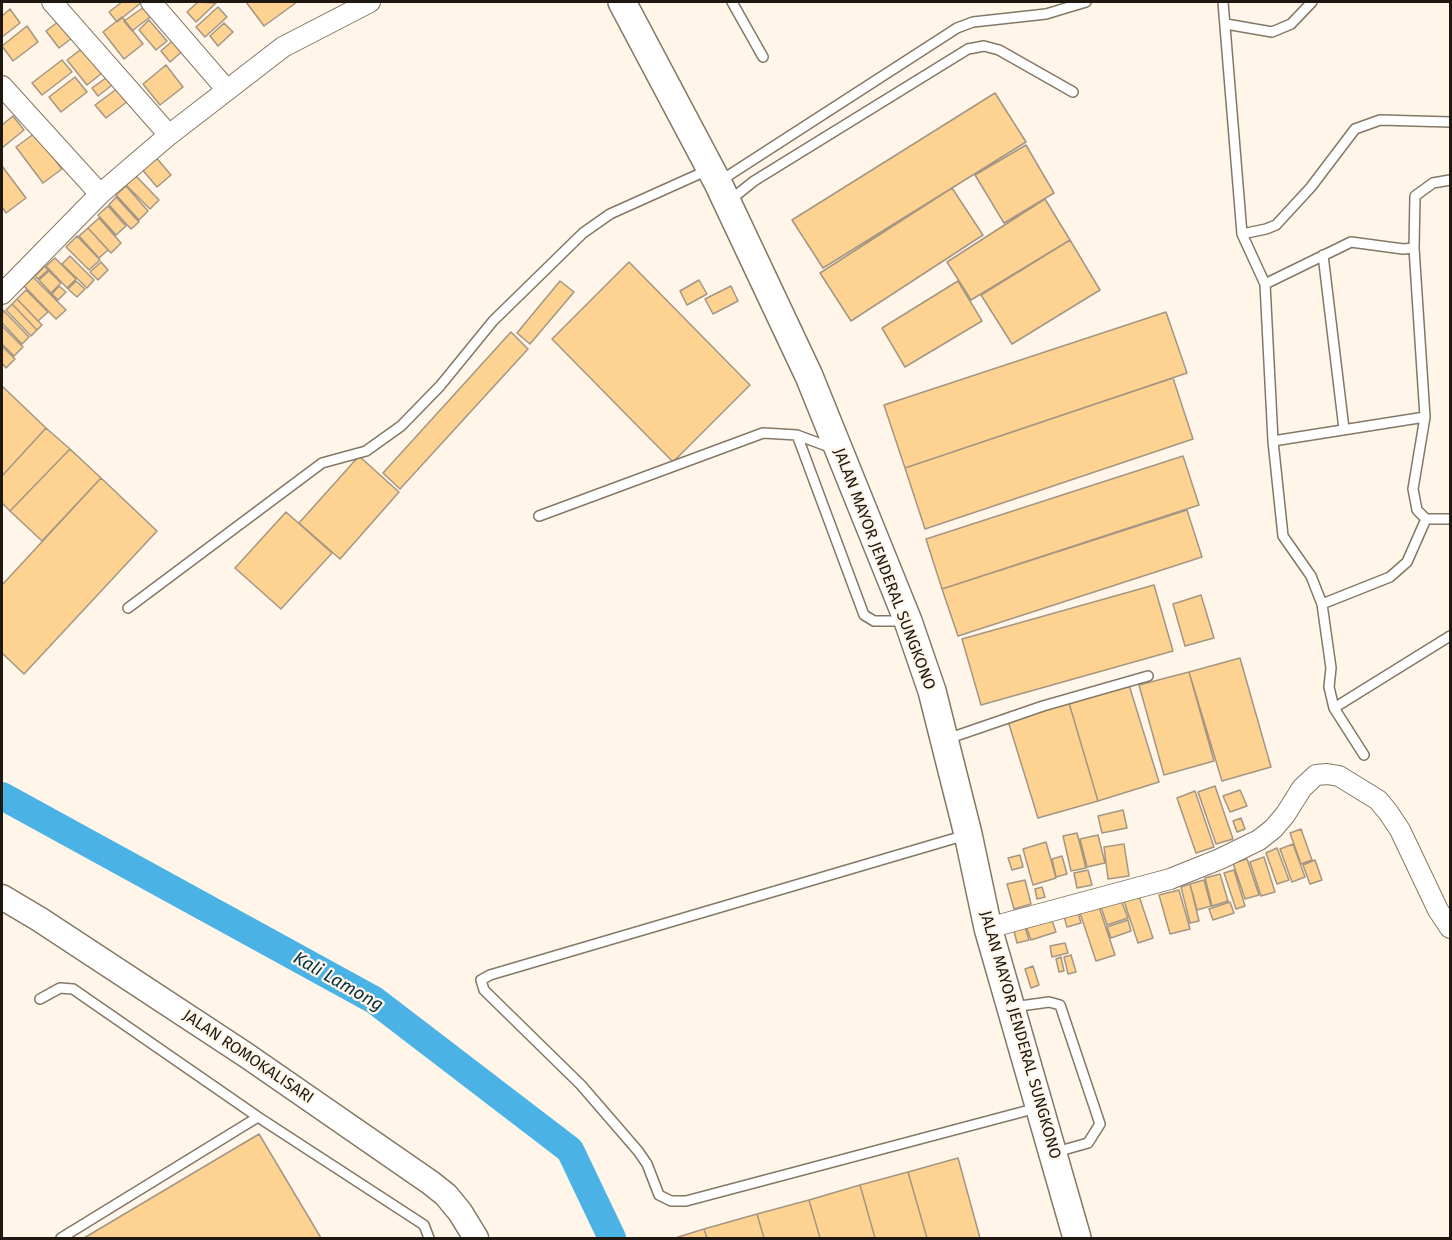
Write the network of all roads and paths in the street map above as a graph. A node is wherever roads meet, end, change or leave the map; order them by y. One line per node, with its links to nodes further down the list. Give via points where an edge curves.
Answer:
1 (52, 2): 15 (street)
2 (151, 2): 11 (street)
3 (370, 2): 11 (street, via 283,47)
4 (622, 2): 17 (main road, JALAN MAYOR JENDERAL SUNGKONO)
5 (732, 2): 10 (lane)
6 (1086, 2): 17 (lane, via 1047,14 973,22 957,28)
7 (1223, 2): 9 (lane)
8 (1312, 2): 9 (lane, via 1292,24 1272,32)
9 (1226, 24): 19 (lane)
10 (763, 57)
11 (227, 90): 15 (street)
12 (1073, 92): 17 (lane, via 999,50 984,46 968,49 754,181)
13 (5, 97): 18 (street)
14 (1450, 122): 19 (lane, via 1380,120 1355,129 1276,225)
15 (169, 135): 18 (street)
16 (1450, 180): 20 (lane, via 1433,183 1415,196)
17 (719, 184): 28 (main road, JALAN MAYOR JENDERAL SUNGKONO); 33 (lane, via 610,214 582,233 493,321 401,426 366,451 322,463)
18 (100, 194): 23 (street)
19 (1242, 234): 22 (lane)
20 (1414, 248): 21 (lane, via 1351,242); 24 (lane)
21 (1323, 255): 22 (lane); 25 (lane)
22 (1265, 284): 27 (lane)
23 (2, 294)
24 (1425, 417): 25 (lane); 30 (lane, via 1413,489 1417,510)
25 (1344, 429): 27 (lane)
26 (797, 435): 28 (lane); 29 (lane, via 763,433); 34 (lane, via 864,615 874,621)
27 (1273, 441): 32 (lane, via 1282,536 1311,576)
28 (840, 451): 34 (main road, JALAN MAYOR JENDERAL SUNGKONO)
29 (539, 516)
30 (1426, 519): 31 (lane); 32 (lane, via 1407,562 1390,577)
31 (1450, 519)
32 (1322, 604): 37 (lane)
33 (128, 608)
34 (908, 621): 38 (main road, JALAN MAYOR JENDERAL SUNGKONO)
35 (1450, 636): 37 (lane)
36 (1148, 676): 38 (lane)
37 (1334, 708): 39 (lane)
38 (944, 740): 40 (main road, JALAN MAYOR JENDERAL SUNGKONO)
39 (1364, 755)
40 (968, 834): 42 (main road, JALAN MAYOR JENDERAL SUNGKONO); 46 (lane, via 481,980 484,990 581,1085 638,1151 659,1195 671,1201 686,1201)
41 (2, 897): 51 (street, JALAN ROMOKALISARI, via 246,1055 431,1183 460,1212)
42 (988, 928): 43 (street, via 1170,879 1220,860 1266,834 1285,815 1302,788 1316,775 1327,774 1340,776 1378,800 1389,812); 45 (main road, JALAN MAYOR JENDERAL SUNGKONO)
43 (1450, 928)
44 (40, 999): 47 (lane, via 60,988 73,989)
45 (1011, 1007): 46 (main road, JALAN MAYOR JENDERAL SUNGKONO); 48 (lane, via 1049,1002 1060,1005 1100,1124 1088,1143)
46 (1040, 1107): 48 (main road, JALAN MAYOR JENDERAL SUNGKONO)
47 (258, 1118): 49 (lane); 50 (lane, via 424,1225)
48 (1054, 1153): 52 (main road, JALAN MAYOR JENDERAL SUNGKONO)
49 (61, 1239)
50 (429, 1239)
51 (476, 1239)
52 (1077, 1239)

